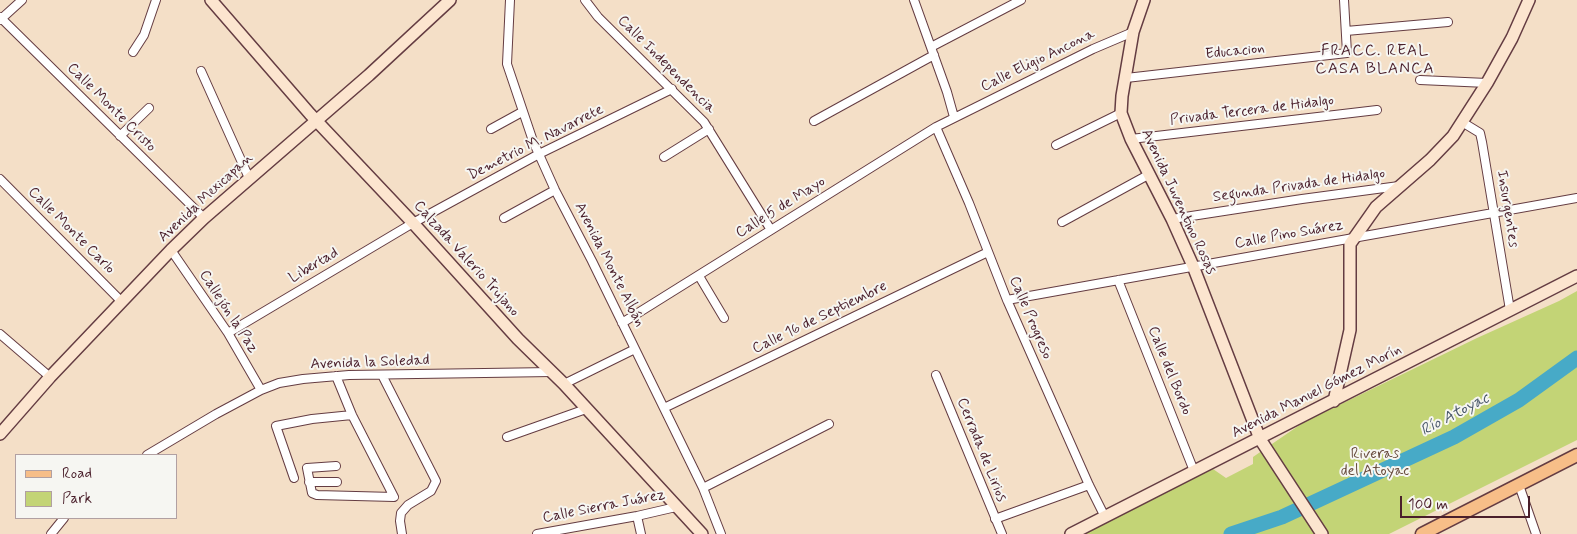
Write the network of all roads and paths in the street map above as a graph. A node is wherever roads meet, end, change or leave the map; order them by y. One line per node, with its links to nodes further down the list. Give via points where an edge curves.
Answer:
1 (22, 0): 12 (street)
2 (156, 0): 17 (street, via 144,35)
3 (211, 0): 29 (street, Calzada Valerio Trujano)
4 (450, 0): 29 (street, Avenida Mexicapan)
5 (510, 0): 26 (street, Avenida Monte Albán, via 508,64)
6 (585, 0): 23 (street, Calle Independencia, via 598,17)
7 (914, 0): 16 (street)
8 (1021, 0): 16 (street)
9 (1144, 0): 15 (street, Avenida Juventino Rosas)
10 (1344, 0): 14 (street)
11 (1529, 0): 22 (street)
12 (0, 19): 35 (street, Calle Monte Cristo)
13 (1448, 22): 14 (street)
14 (1346, 31): 20 (street, Educacion, via 1347,53)
15 (1133, 32): 20 (street, Avenida Juventino Rosas); 28 (street, Calle Eligio Ancona)
16 (931, 46): 18 (street)
17 (133, 52)
18 (934, 55): 28 (street); 30 (street)
19 (201, 70): 41 (street)
20 (1126, 78): 27 (street, Avenida Juventino Rosas)
21 (1420, 80): 22 (street)
22 (1487, 83): 31 (street)
23 (672, 89): 34 (street, Calle Independencia); 38 (street, Demetrio M. Navarrete)
24 (149, 108): 35 (street)
25 (1377, 110): 36 (street, Privada Tercera de Hidalgo)
26 (522, 112): 33 (street); 38 (street, Avenida Monte Albán)
27 (1121, 113): 36 (street, Avenida Juventino Rosas); 37 (street)
28 (954, 116): 32 (street, Calle 5 de Mayo)
29 (316, 120): 41 (street, Avenida Mexicapan); 51 (street, Calzada Valerio Trujano)
30 (814, 122)
31 (1462, 122): 43 (street, via 1453,136); 46 (street, Insurgentes, via 1480,133)
32 (936, 127): 52 (street, Calle 5 de Mayo); 55 (street, Calle Progreso)
33 (491, 129)
34 (709, 129): 39 (street); 52 (street, Calle Independencia)
35 (120, 136): 47 (street, Calle Monte Cristo)
36 (1131, 139): 40 (street, Avenida Juventino Rosas)
37 (1056, 145)
38 (539, 154): 44 (street, Avenida Monte Albán); 51 (street, Demetrio M. Navarrete)
39 (664, 157)
40 (1148, 175): 49 (street, Avenida Juventino Rosas); 50 (street)
41 (249, 178): 47 (street, Avenida Mexicapan)
42 (0, 179): 61 (street, Calle Monte Carlo)
43 (1401, 186): 49 (street, Segunda Privada de Hidalgo); 53 (street, via 1376,207)
44 (555, 190): 48 (street); 64 (street, Avenida Monte Albán)
45 (1577, 198): 46 (street, Calle Pino Suárez)
46 (1493, 212): 53 (street, Calle Pino Suárez); 62 (street, Insurgentes)
47 (204, 218): 54 (street, Avenida Mexicapan)
48 (504, 218)
49 (1172, 219): 56 (street, Avenida Juventino Rosas)
50 (1062, 222)
51 (414, 223): 65 (street, Libertad); 68 (street, Calzada Valerio Trujano, via 518,339)
52 (771, 230): 57 (street, Calle 5 de Mayo)
53 (1354, 237): 56 (street, Calle Pino Suárez); 75 (street, via 1350,244 1350,330)
54 (171, 250): 61 (street, Avenida Mexicapan); 65 (street, Callejón la Paz)
55 (988, 252): 60 (street, Calle Progreso); 76 (street, Calle 16 de Septiembre)
56 (1194, 266): 59 (street, Calle Pino Suárez); 82 (street, Avenida Juventino Rosas)
57 (699, 276): 63 (street); 64 (street, Calle 5 de Mayo)
58 (1577, 276): 62 (street, Avenida Manuel Gómez Morín)
59 (1118, 280): 60 (street, Calle Pino Suárez); 86 (street, Calle del Bordo)
60 (1006, 300): 90 (street, Calle Progreso)
61 (122, 302): 72 (street, Avenida Mexicapan)
62 (1510, 310): 75 (street, Avenida Manuel Gómez Morín)
63 (724, 318)
64 (622, 324): 67 (street, Avenida Monte Albán)
65 (228, 333): 74 (street, Callejón la Paz)
66 (0, 334): 72 (street)
67 (635, 349): 73 (street); 76 (street, Avenida Monte Albán)
68 (552, 372): 69 (street, Avenida la Soledad); 73 (street, Calzada Valerio Trujano)
69 (382, 375): 71 (street, Avenida la Soledad); 100 (street, via 436,481 431,491 408,504 401,513)
70 (936, 375): 97 (street, Cerrada de Lirios)
71 (336, 376): 74 (street, Avenida la Soledad, via 279,383); 78 (street)
72 (50, 377): 80 (street, Avenida Mexicapan)
73 (564, 384): 77 (street, Calzada Valerio Trujano)
74 (261, 390): 83 (street, Avenida la Soledad)
75 (1334, 401): 82 (street, Avenida Manuel Gómez Morín)
76 (664, 408): 92 (street, Avenida Monte Albán)
77 (586, 409): 81 (street); 93 (street, Calzada Valerio Trujano)
78 (352, 415): 87 (street, via 276,426); 88 (street, via 394,497 317,495 312,493)
79 (829, 424): 92 (street)
80 (0, 434)
81 (507, 437)
82 (1263, 443): 86 (street, Avenida Manuel Gómez Morín); 107 (street, Avenida Juventino Rosas)
83 (149, 454)
84 (1577, 455): 91 (main road)
85 (336, 466): 88 (street, via 307,468)
86 (1194, 471): 95 (street, Avenida Manuel Gómez Morín)
87 (294, 478)
88 (309, 482): 89 (street)
89 (337, 482)
90 (1089, 485): 95 (street, Calle Progreso); 97 (street)
91 (1519, 485): 108 (main road); 109 (street)
92 (703, 488): 104 (street, Avenida Monte Albán)
93 (676, 507): 94 (street, Calle Sierra Juárez); 103 (street, Calzada Valerio Trujano)
94 (637, 516): 98 (street, Calle Sierra Juárez); 102 (street)
95 (1105, 517): 106 (street, Avenida Manuel Gómez Morín)
96 (63, 519): 99 (street)
97 (995, 519): 105 (street, Cerrada de Lirios)
98 (576, 530): 101 (street, Calle Sierra Juárez)
99 (51, 534)
100 (402, 534)
101 (537, 534)
102 (641, 534)
103 (702, 534)
104 (721, 534)
105 (1002, 534)
106 (1071, 534)
107 (1322, 534)
108 (1422, 534)
109 (1536, 534)

